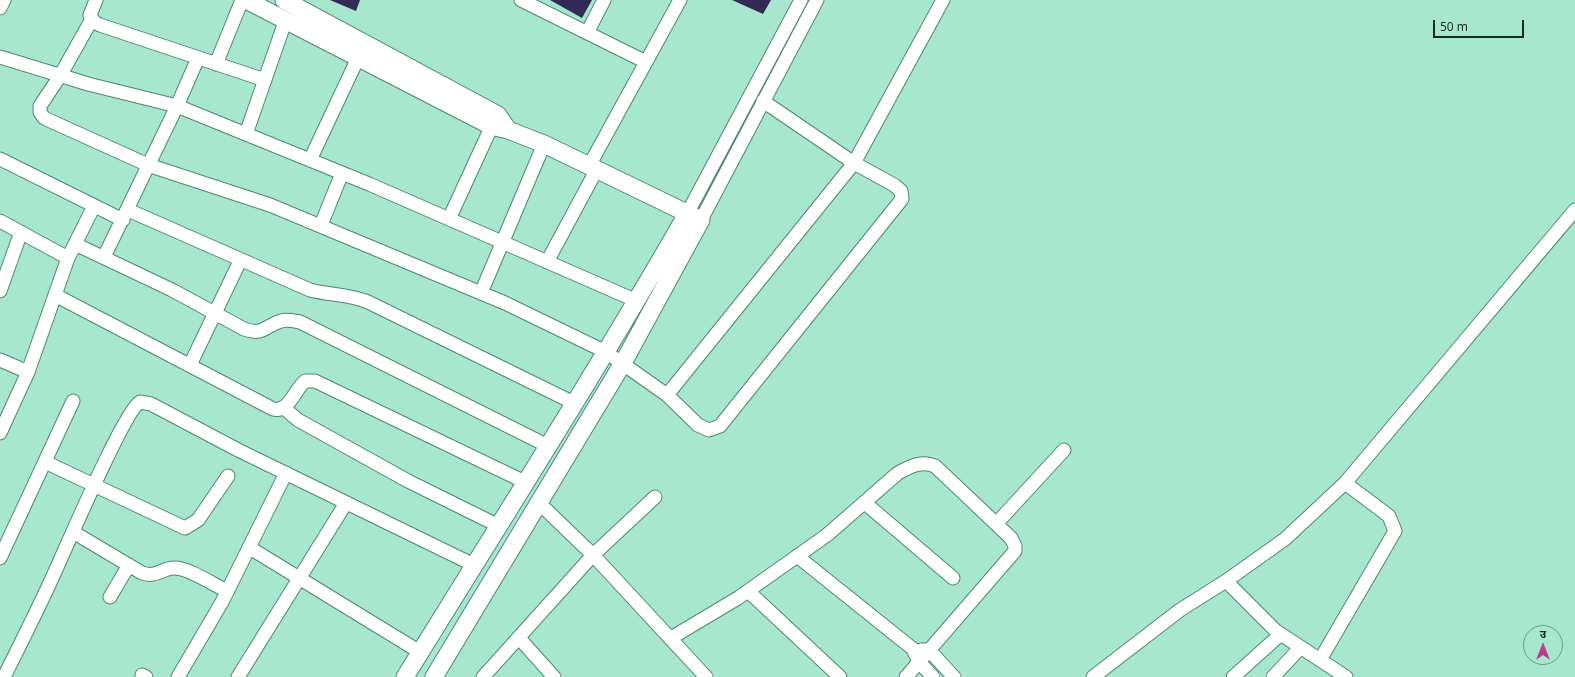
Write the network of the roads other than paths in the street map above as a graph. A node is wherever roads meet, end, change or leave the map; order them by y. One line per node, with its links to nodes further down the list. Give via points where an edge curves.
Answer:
1 (4, 0): 12 (street)
2 (96, 0): 13 (street, via 91,10)
3 (242, 0): 20 (street)
4 (246, 0): 14 (main road)
5 (284, 0): 25 (main road)
6 (521, 0): 15 (street)
7 (604, 0): 15 (street)
8 (680, 0): 19 (street)
9 (801, 0): 37 (street)
10 (817, 0): 23 (street)
11 (943, 0): 30 (street)
12 (0, 8)
13 (92, 19): 17 (street, via 100,25); 21 (street)
14 (286, 19): 18 (main road); 22 (street)
15 (587, 33): 19 (street)
16 (0, 57): 21 (street)
17 (198, 58): 20 (street); 24 (street)
18 (358, 58): 25 (main road); 29 (street)
19 (646, 62): 32 (street)
20 (216, 64): 22 (street)
21 (60, 76): 24 (street); 31 (street, via 40,106 40,114)
22 (265, 80): 26 (street)
23 (763, 101): 30 (street); 37 (street)
24 (177, 106): 26 (street); 31 (street)
25 (494, 121): 27 (main road, via 508,130); 38 (street)
26 (246, 134): 29 (street)
27 (544, 144): 32 (main road); 42 (street)
28 (0, 159): 34 (street)
29 (310, 160): 33 (street)
30 (854, 163): 58 (street); 58 (street, via 899,188 902,195 900,203 720,426 704,429)
31 (148, 165): 36 (street); 40 (street, via 270,205)
32 (593, 167): 37 (main road); 47 (street)
33 (342, 173): 38 (street); 40 (street)
34 (94, 206): 36 (street); 43 (street)
35 (1575, 210): 70 (street)
36 (126, 215): 45 (street); 46 (street)
37 (694, 217): 51 (main road); 55 (main road)
38 (449, 219): 42 (street)
39 (0, 221): 41 (street)
40 (321, 225): 49 (street)
41 (21, 232): 44 (street); 48 (street)
42 (501, 242): 47 (street); 49 (street)
43 (76, 244): 44 (street); 45 (street)
44 (68, 258): 50 (street)
45 (104, 258): 52 (street)
46 (240, 260): 52 (street); 60 (street, via 310,290 342,294 368,302)
47 (547, 262): 51 (street)
48 (0, 291)
49 (481, 293): 53 (street)
50 (55, 296): 56 (street); 57 (street)
51 (637, 301): 53 (main road)
52 (215, 313): 56 (street); 63 (street, via 253,332 261,332 282,320 300,322)
53 (606, 352): 55 (street); 60 (main road)
54 (0, 360): 57 (street)
55 (623, 363): 58 (street); 72 (main road, via 557,475)
56 (190, 365): 61 (street, via 274,409)
57 (28, 372): 62 (street)
58 (667, 395)
59 (73, 401): 65 (street)
60 (574, 403): 63 (main road)
61 (284, 408): 68 (street, via 305,381 315,381); 76 (street, via 298,420 401,478)
62 (0, 433)
63 (548, 446): 68 (main road)
64 (1064, 450): 75 (street)
65 (45, 462): 69 (street); 81 (street)
66 (286, 473): 69 (street, via 143,402 133,406); 73 (street); 78 (street)
67 (228, 476): 69 (street, via 198,520 185,528)
68 (525, 482): 76 (main road)
69 (95, 484): 77 (street)
70 (1345, 484): 86 (street, via 1285,539); 97 (street, via 1390,516 1395,531)
71 (655, 497): 79 (street)
72 (538, 502): 79 (street); 103 (main road)
73 (346, 503): 83 (street); 85 (street)
74 (865, 503): 75 (street, via 898,473 912,466 928,463 935,466); 80 (street); 84 (street)
75 (996, 524): 95 (street, via 1014,543 1015,551 1012,557)
76 (499, 526): 83 (main road)
77 (74, 532): 82 (street); 99 (street)
78 (250, 548): 85 (street); 87 (street)
79 (593, 555): 90 (street); 92 (street)
80 (797, 556): 88 (street); 94 (street)
81 (0, 558)
82 (129, 565): 87 (street, via 148,575 178,568); 89 (street)
83 (474, 565): 96 (main road)
84 (953, 578)
85 (298, 579): 96 (street); 101 (street)
86 (1226, 581): 91 (street); 111 (street, via 1180,610)
87 (227, 591): 100 (street)
88 (748, 591): 90 (street); 107 (street)
89 (110, 597)
90 (668, 634): 106 (street)
91 (1281, 634): 93 (street); 112 (street)
92 (519, 638): 104 (street); 105 (street)
93 (1300, 648): 97 (street); 113 (street)
94 (913, 649): 95 (street); 98 (street)
95 (929, 650): 98 (street); 110 (street)
96 (420, 652): 102 (main road)
97 (1320, 660): 114 (street)
98 (919, 662): 108 (street); 109 (street)
99 (4, 677)
100 (178, 677)
101 (238, 677)
102 (405, 677)
103 (434, 677)
104 (483, 677)
105 (554, 677)
106 (706, 677)
107 (840, 677)
108 (906, 677)
109 (933, 677)
110 (954, 677)
111 (1093, 677)
112 (1233, 677)
113 (1273, 677)
114 (1346, 677)

